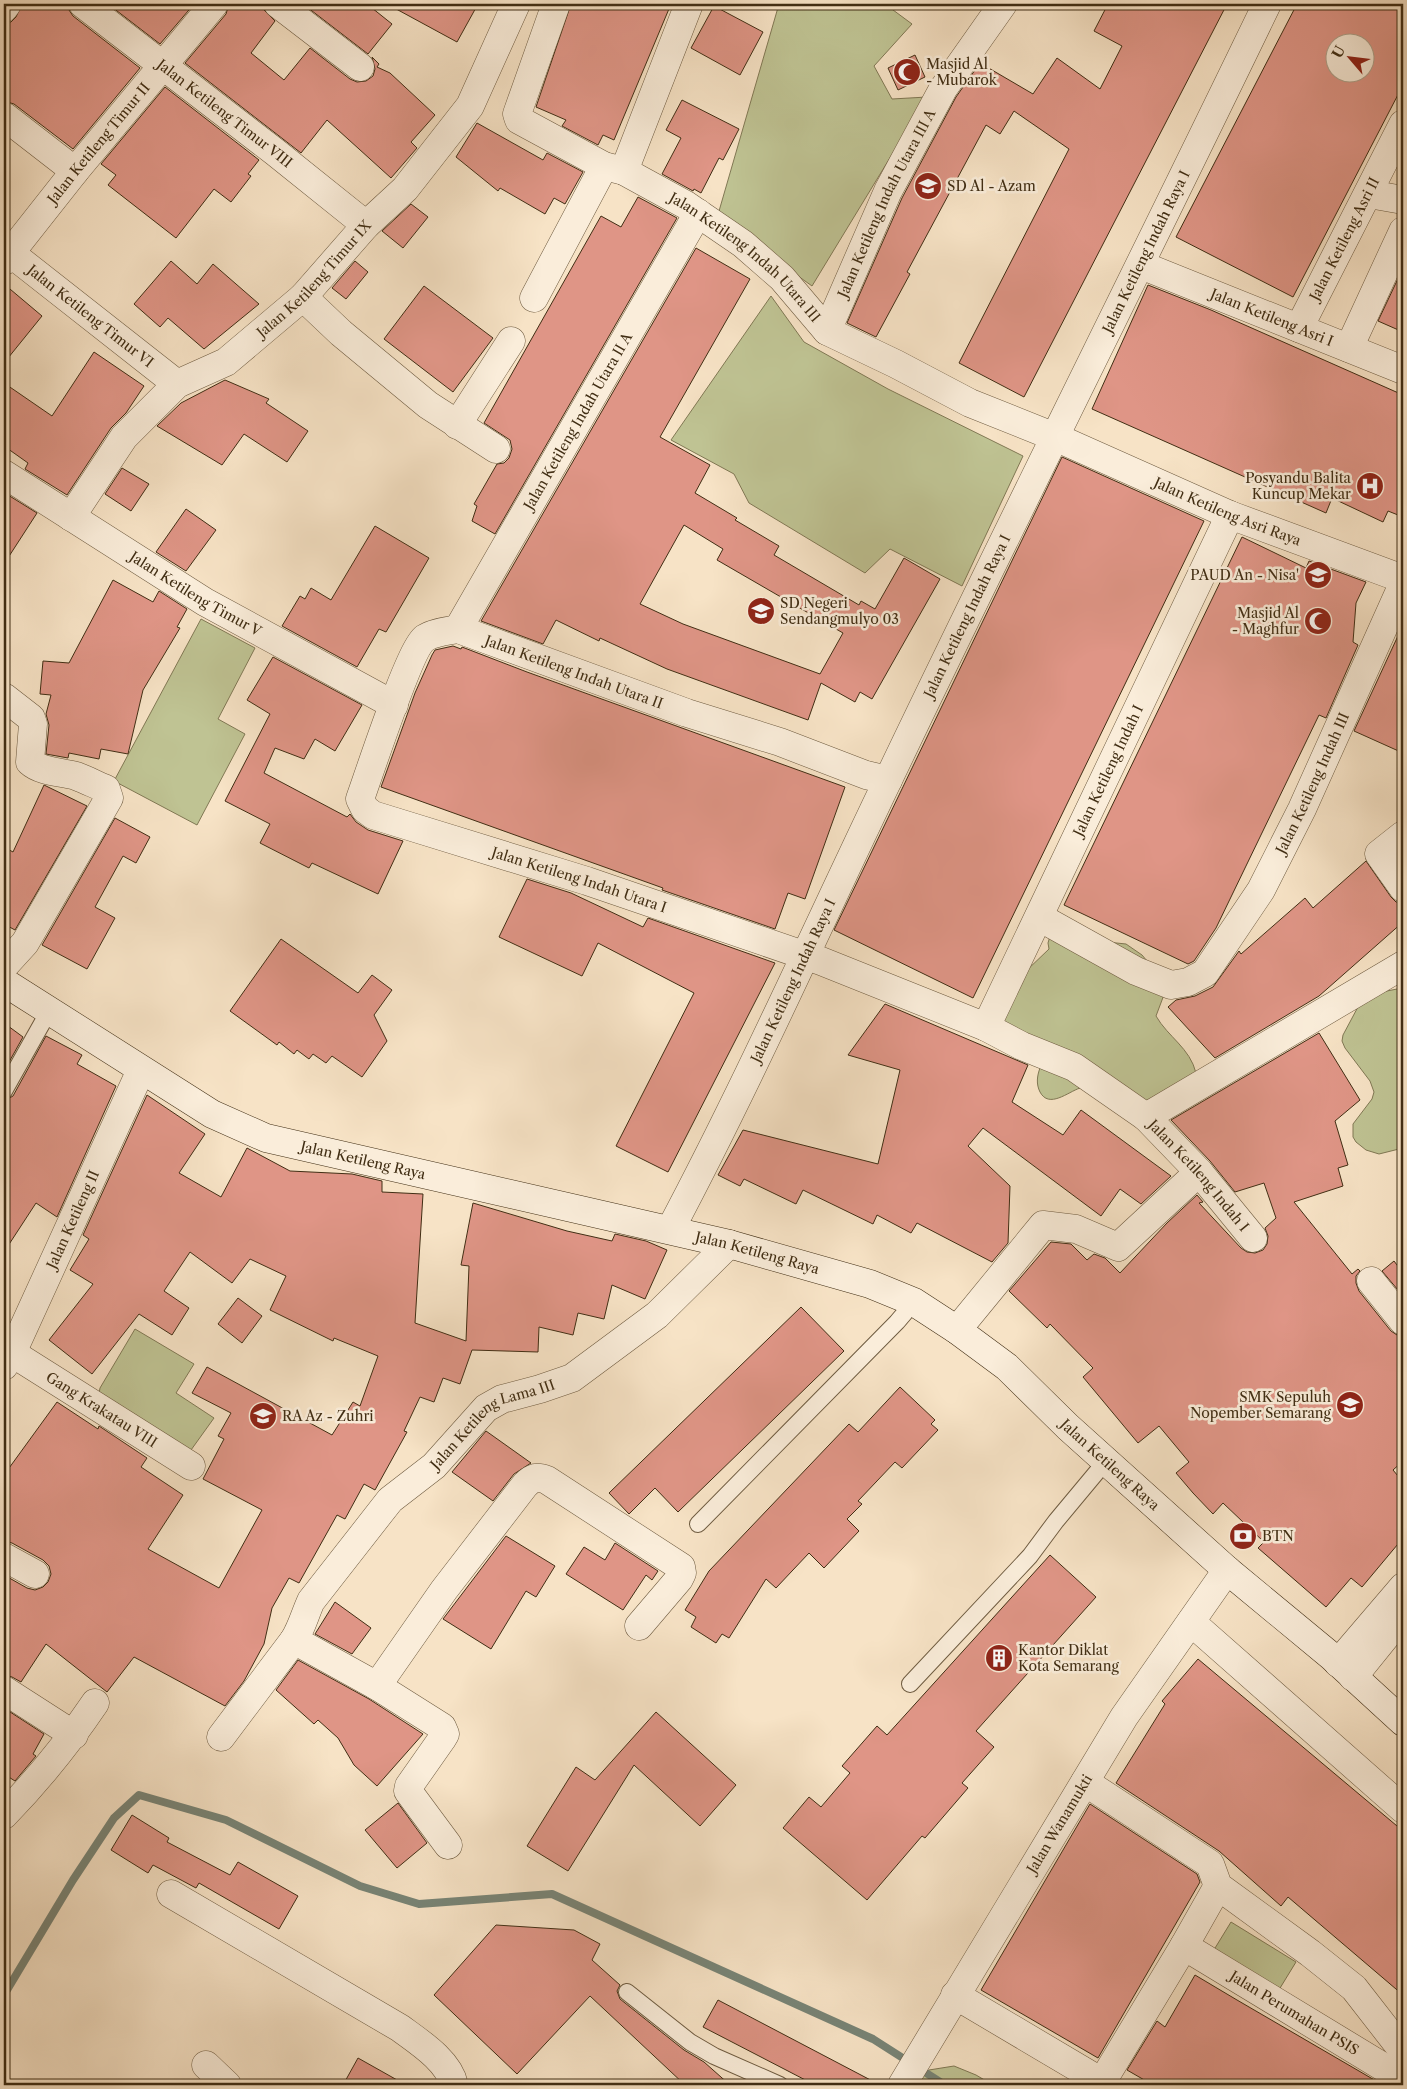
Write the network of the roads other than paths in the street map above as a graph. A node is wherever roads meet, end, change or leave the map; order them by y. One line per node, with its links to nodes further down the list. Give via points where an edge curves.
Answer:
1 (7, 4): 10 (street)
2 (83, 4): 11 (street, Jalan Ketileng Timur VIII)
3 (214, 4): 11 (street, Jalan Ketileng Timur II)
4 (278, 4): 12 (street)
5 (516, 4): 20 (street, Jalan Ketileng Timur IX, via 470,106 405,189)
6 (556, 4): 15 (street, Jalan Ketileng Indah Utara III, via 517,114 519,120)
7 (689, 4): 15 (street)
8 (1003, 4): 27 (street, Jalan Ketileng Indah Utara III A, via 938,97 888,192)
9 (1267, 4): 23 (street, Jalan Ketileng Indah Raya I)
10 (4, 8)
11 (163, 65): 16 (street, Jalan Ketileng Timur II); 20 (street, Jalan Ketileng Timur VIII)
12 (360, 66)
13 (4, 116): 16 (street)
14 (1403, 124): 17 (street, Jalan Ketileng Asri II)
15 (614, 168): 19 (street, Jalan Ketileng Indah Utara III); 25 (street)
16 (75, 171): 22 (street, Jalan Ketileng Timur II)
17 (1369, 194): 18 (street); 26 (street, Jalan Ketileng Asri II)
18 (1403, 200)
19 (698, 213): 27 (street, Jalan Ketileng Indah Utara III, via 743,244 782,278); 40 (street, Jalan Ketileng Indah Utara II A)
20 (366, 224): 24 (street, Jalan Ketileng Timur IX)
21 (1403, 231): 29 (street)
22 (6, 254): 31 (street, Jalan Ketileng Timur VI)
23 (1141, 265): 26 (street, Jalan Ketileng Asri I); 33 (street, Jalan Ketileng Indah Raya I)
24 (303, 297): 31 (street, Jalan Ketileng Timur IX, via 226,362); 32 (street, via 341,334)
25 (534, 298)
26 (1299, 328): 29 (street, Jalan Ketileng Asri I)
27 (827, 331): 33 (street, Jalan Ketileng Indah Utara III, via 970,403)
28 (511, 341): 32 (street)
29 (1349, 348): 30 (street, Jalan Ketileng Asri I)
30 (1403, 370)
31 (176, 384): 37 (street, Jalan Ketileng Timur IX, via 124,437)
32 (456, 425): 34 (street)
33 (1055, 437): 36 (street, Jalan Ketileng Asri Raya); 43 (street, Jalan Ketileng Indah Raya I)
34 (496, 448)
35 (4, 474): 37 (street, Jalan Ketileng Timur V)
36 (1230, 515): 38 (street, Jalan Ketileng Asri Raya); 46 (street, Jalan Ketileng Indah I)
37 (71, 517): 42 (street, Jalan Ketileng Timur V, via 205,602)
38 (1403, 580)
39 (1403, 584): 46 (street, Jalan Ketileng Indah III, via 1302,809 1261,890 1205,973 1188,982 1171,985 1136,971)
40 (458, 629): 42 (street, via 430,635 419,644); 43 (street, Jalan Ketileng Indah Utara II, via 687,713)
41 (4, 697): 49 (street, via 31,718 30,762 36,767 71,775 106,789 109,798 25,943)
42 (394, 705): 47 (street, Jalan Ketileng Indah Utara I, via 360,799 373,815 587,881)
43 (888, 780): 47 (street, Jalan Ketileng Indah Raya I)
44 (1403, 834): 45 (street, via 1379,854)
45 (1403, 888)
46 (1040, 917): 52 (street, Jalan Ketileng Indah I)
47 (806, 957): 52 (street, Jalan Ketileng Indah I); 57 (street, Jalan Ketileng Indah Raya I)
48 (1403, 965): 55 (street)
49 (4, 966)
50 (4, 982): 51 (street, Jalan Ketileng Raya)
51 (50, 1012): 53 (street, Jalan Ketileng Raya); 54 (lane)
52 (986, 1027): 55 (street, Jalan Ketileng Indah I, via 1074,1067)
53 (141, 1070): 57 (street, Jalan Ketileng Raya, via 212,1114 266,1138); 64 (street, Jalan Ketileng II)
54 (4, 1091)
55 (1146, 1117): 56 (street, Jalan Ketileng Indah I)
56 (1199, 1172): 58 (street, Jalan Ketileng Indah I); 63 (street, via 1118,1247 1076,1229 1043,1226)
57 (670, 1230): 59 (street, Jalan Ketileng Raya)
58 (1252, 1238)
59 (729, 1244): 61 (street, Jalan Ketileng Raya, via 870,1284); 75 (street, Jalan Ketileng Lama III, via 657,1314 572,1378 502,1399 486,1408 434,1466 390,1500 311,1601)
60 (1371, 1281): 62 (street)
61 (914, 1302): 63 (street, Jalan Ketileng Raya); 67 (lane)
62 (1403, 1321)
63 (957, 1330): 65 (street, Jalan Ketileng Raya, via 1007,1367)
64 (10, 1344): 66 (street, Gang Krakatau VIII)
65 (1106, 1461): 69 (street, Jalan Ketileng Raya); 77 (lane, via 1030,1556)
66 (191, 1466)
67 (698, 1524)
68 (4, 1557): 70 (street)
69 (1228, 1570): 73 (street, Jalan Wanamukti); 76 (street, Jalan Ketileng Raya)
70 (35, 1574)
71 (1403, 1587): 76 (street)
72 (1403, 1615): 76 (street)
73 (1191, 1622): 84 (street, Jalan Wanamukti, via 1124,1717); 85 (street)
74 (639, 1626): 78 (street, via 679,1579 681,1567 547,1480 534,1477 524,1485 450,1582)
75 (294, 1640): 78 (street); 83 (street, Jalan Ketileng Lama III)
76 (1346, 1670): 81 (street, Jalan Ketileng Raya)
77 (910, 1684)
78 (377, 1686): 87 (street, via 438,1723 444,1730 442,1739 408,1791)
79 (4, 1690): 82 (street)
80 (95, 1703): 82 (street)
81 (1403, 1722)
82 (74, 1735): 86 (street)
83 (221, 1737)
84 (1085, 1782): 88 (street, via 1210,1864); 92 (street, Jalan Wanamukti)
85 (1403, 1809)
86 (4, 1815)
87 (448, 1845)
88 (1218, 1886): 90 (street); 93 (street, via 1354,1988)
89 (171, 1894): 98 (street, via 400,2028 435,2054)
90 (1184, 1946): 95 (street, Jalan Perumahan PSIS); 96 (street)
91 (627, 1992): 99 (lane, via 690,2042)
92 (951, 2002): 96 (street); 100 (street, Jalan Wanamukti)
93 (1403, 2051)
94 (206, 2065): 97 (street)
95 (1403, 2079)
96 (1104, 2083)
97 (227, 2085)
98 (454, 2085)
99 (780, 2085)
100 (902, 2085)

